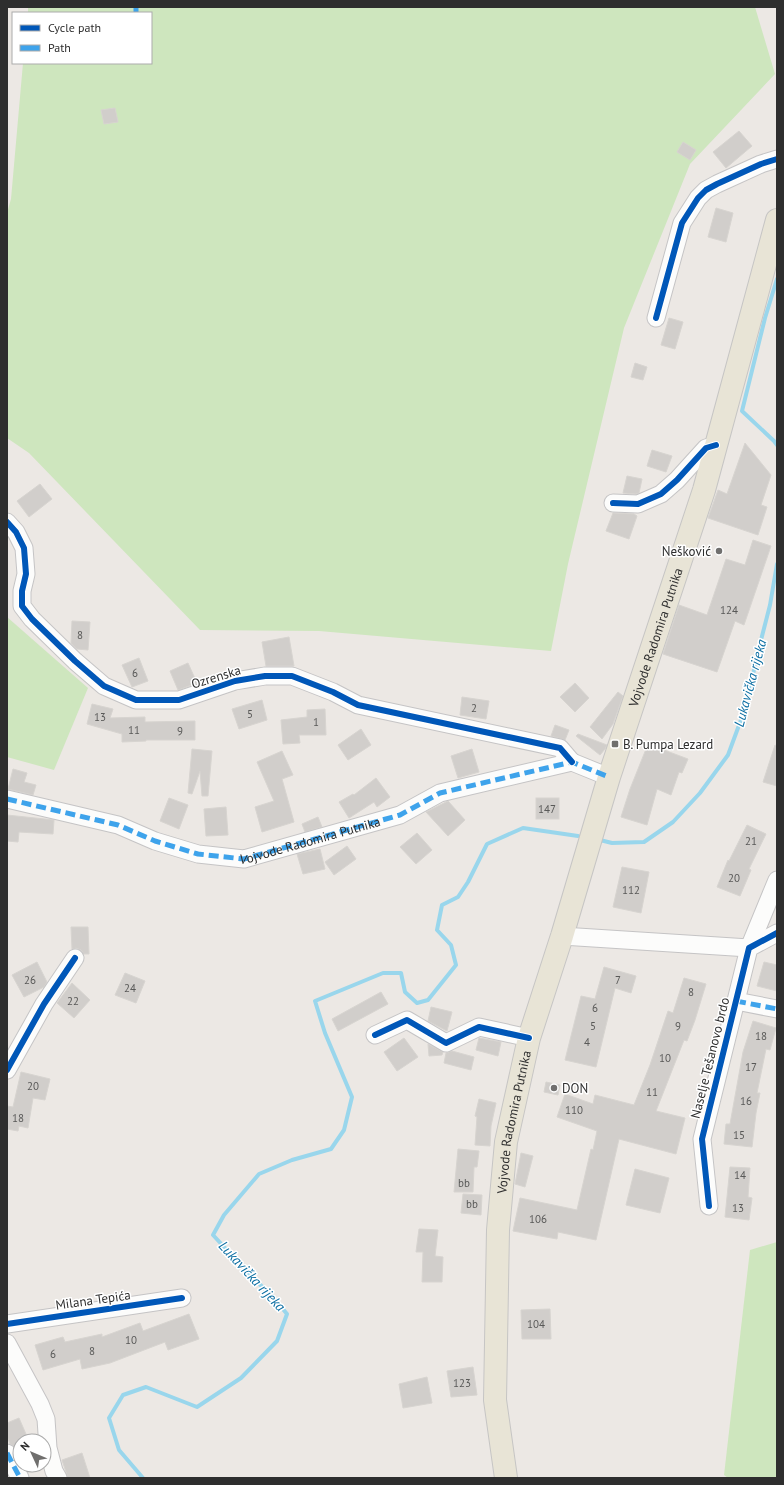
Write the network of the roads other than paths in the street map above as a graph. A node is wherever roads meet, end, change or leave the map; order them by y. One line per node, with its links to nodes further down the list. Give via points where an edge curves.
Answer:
1 (777, 159): 3 (street, via 717,184 698,198 682,223)
2 (777, 220): 4 (main road, Vojvode Radomira Putnika)
3 (656, 318)
4 (716, 445): 5 (street, via 706,448 661,494 638,504); 8 (main road, Vojvode Radomira Putnika, via 704,490)
5 (613, 502)
6 (7, 522): 7 (street, Ozrenska, via 16,532 24,548 26,574 22,606 75,661 104,686 136,700 179,700 235,681 265,676 292,676 358,705 560,748)
7 (572, 762): 8 (street); 9 (street, Vojvode Radomira Putnika, via 440,793 400,815 244,859 198,854 155,841 118,825)
8 (609, 777): 12 (main road, Vojvode Radomira Putnika)
9 (7, 799)
10 (777, 880): 13 (street, Naselje Tešanovo brdo)
11 (777, 932): 13 (street)
12 (562, 936): 13 (street); 18 (main road, Vojvode Radomira Putnika)
13 (749, 948): 15 (street, Naselje Tešanovo brdo)
14 (75, 958): 19 (street, via 44,1004)
15 (736, 1001): 16 (street); 20 (street, Naselje Tešanovo brdo, via 702,1139)
16 (777, 1009)
17 (375, 1035): 18 (street, via 407,1020 446,1043 479,1027)
18 (530, 1038): 27 (main road, Vojvode Radomira Putnika, via 506,1142 498,1230 495,1400)
19 (7, 1070)
20 (710, 1206)
21 (182, 1298): 22 (street, Milana Tepića)
22 (7, 1324)
23 (7, 1343): 26 (street, via 46,1419 48,1448)
24 (7, 1453): 25 (street)
25 (20, 1478)
26 (58, 1478)
27 (506, 1478)

